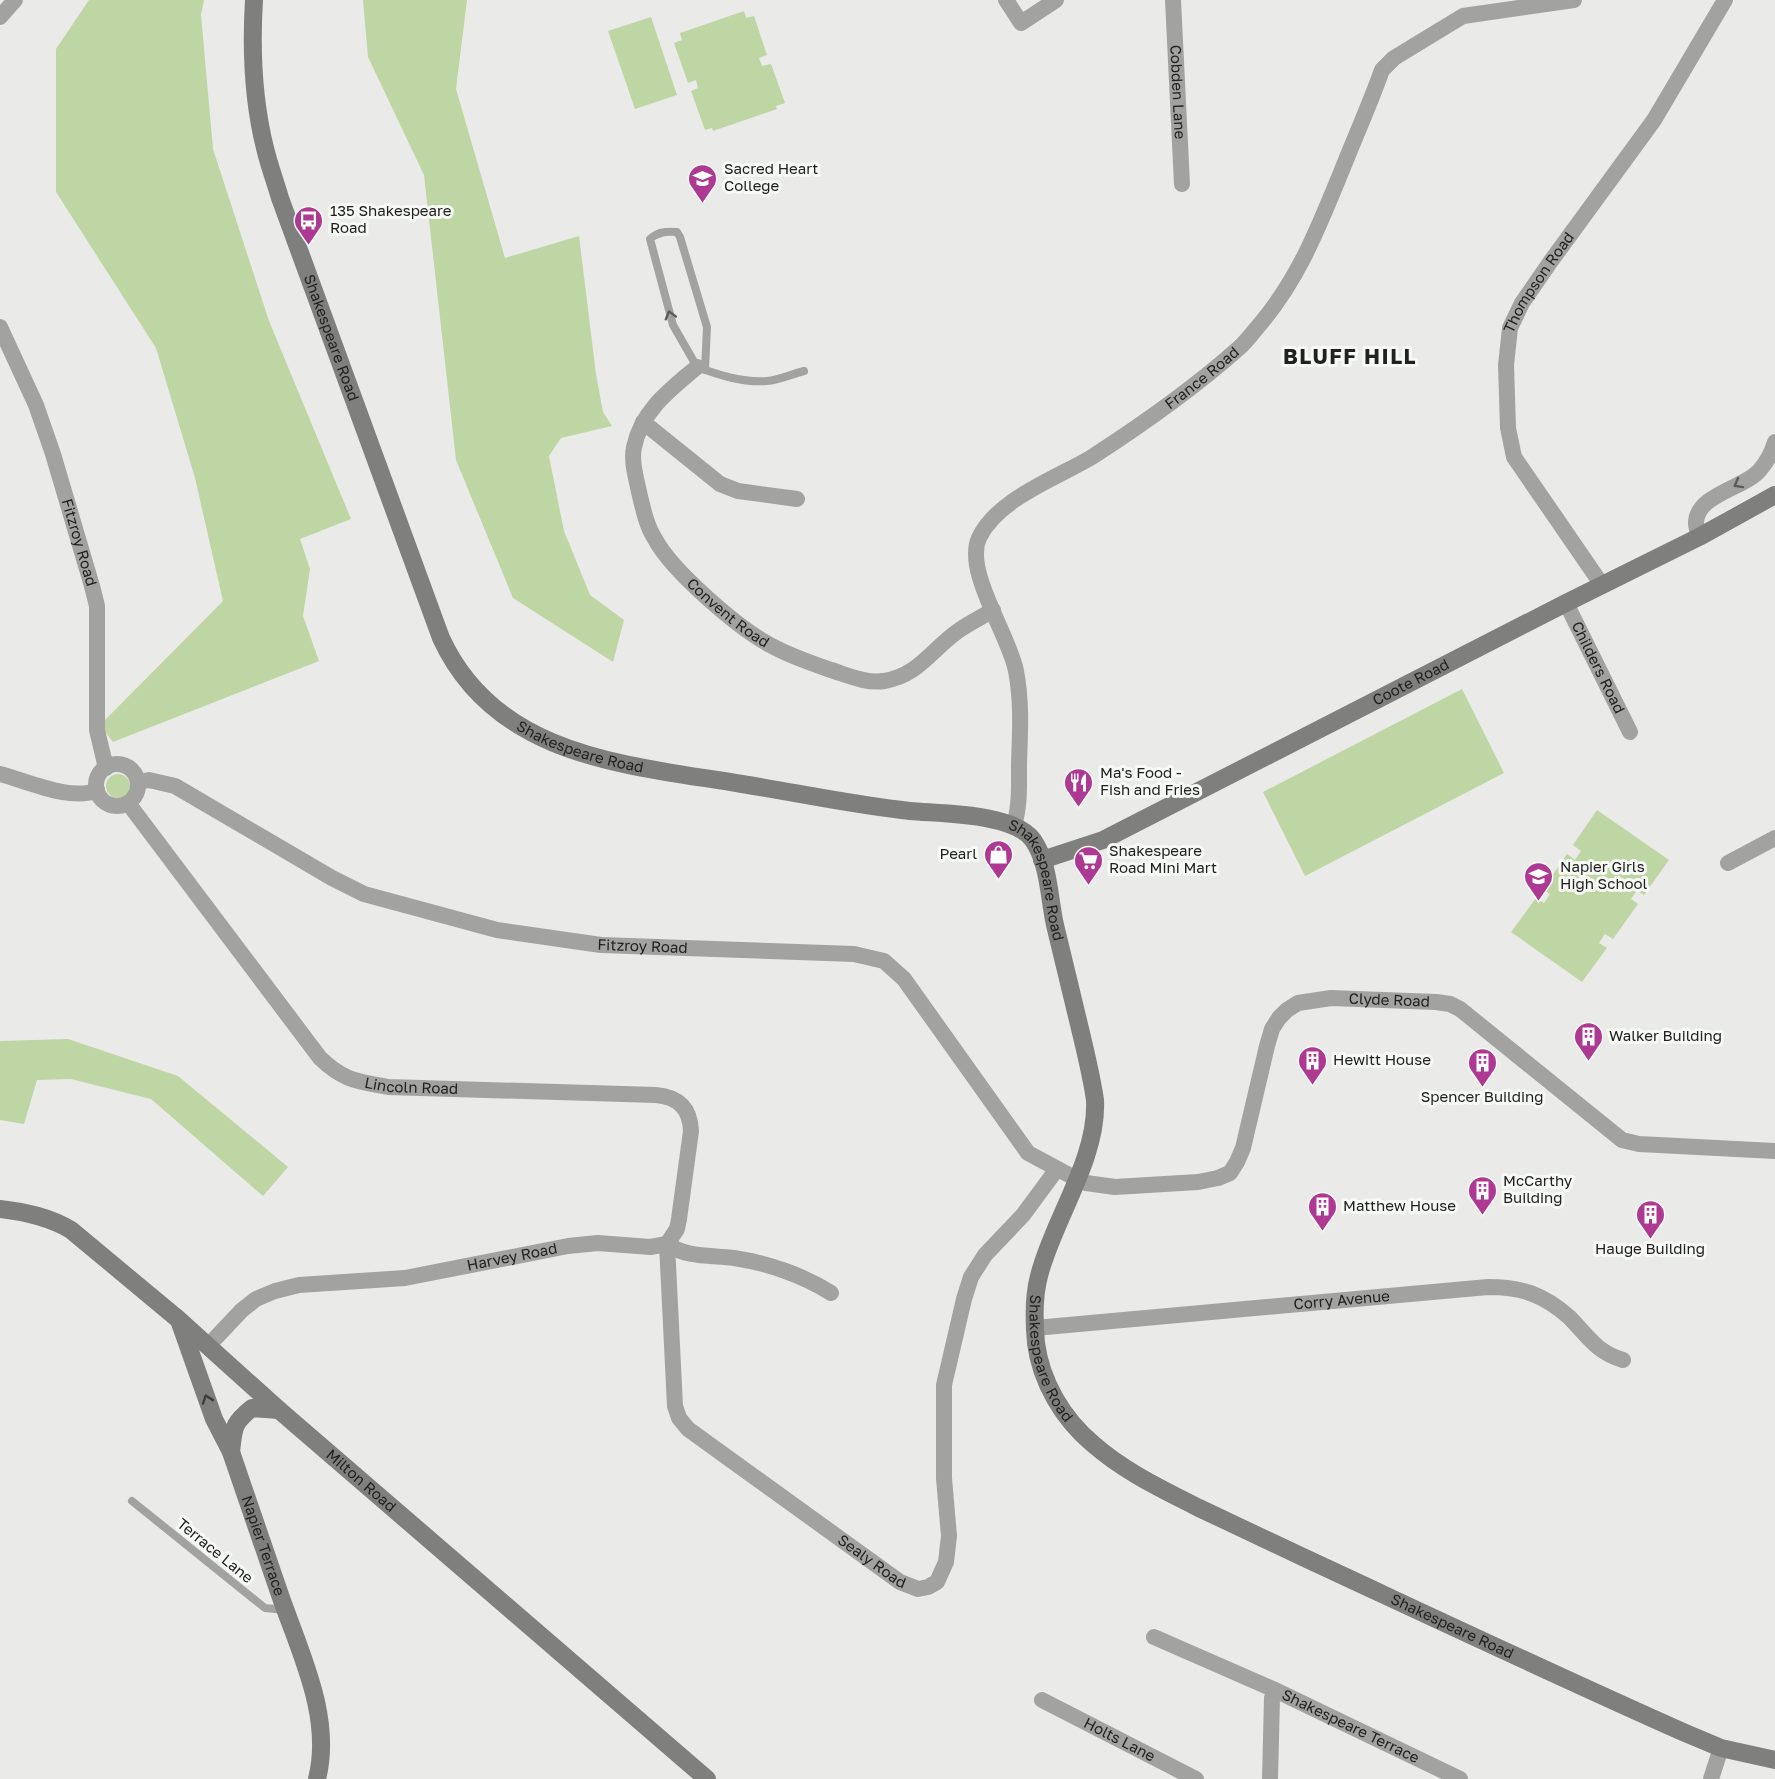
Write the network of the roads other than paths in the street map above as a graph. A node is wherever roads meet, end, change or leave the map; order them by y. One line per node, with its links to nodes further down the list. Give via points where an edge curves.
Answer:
1 (15, 0): 8 (street)
2 (254, 0): 27 (street, Shakespeare Road, via 255,92 265,148 280,198 441,638 459,672 476,692 497,711 538,737 602,760)
3 (1006, 0): 4 (street, via 1021,23)
4 (1056, 0)
5 (1173, 0): 9 (street, Cobden Lane)
6 (1574, 0): 20 (street, France Road, via 1463,16 1394,58 1382,70 1309,249 1272,310 1241,346 1183,395 1091,457 1025,494 987,524 975,555 977,571)
7 (1725, 0): 18 (street, Thompson Road, via 1654,120 1545,269 1510,328 1506,365 1508,428 1514,457)
8 (0, 17)
9 (1182, 184)
10 (0, 327): 22 (street, Fitzroy Road, via 36,405 97,606 97,730)
11 (701, 368): 11 (lane, one-way to 11, via 673,325 650,239 656,233 677,232 680,237 707,327); 12 (lane, via 729,378 767,381); 13 (street, Convent Road, via 662,398)
12 (804, 371)
13 (643, 422): 16 (street, via 720,484 738,491); 20 (street, Convent Road, via 634,445 634,469 655,540 685,577 771,646 846,675 882,681 913,672 958,631)
14 (1775, 442): 17 (street, one-way to 17, via 1758,472 1701,508 1695,522)
15 (1775, 495): 17 (street, Coote Road)
16 (797, 500)
17 (1699, 537): 18 (street, Coote Road)
18 (1602, 585): 19 (street, Coote Road)
19 (1566, 603): 21 (street, Childers Road); 29 (street, Coote Road, via 1103,840)
20 (993, 610): 27 (street, France Road, via 1010,647 1021,708 1018,813)
21 (1630, 732)
22 (106, 768): 24 (street, via 125,766); 25 (street, via 98,778)
23 (0, 774): 25 (street, via 69,793 90,794)
24 (138, 782): 26 (street, via 136,794); 32 (street, Fitzroy Road, via 149,780 175,786 364,894 497,930 601,945 854,954 884,961 904,979 1028,1153)
25 (97, 790): 26 (street, via 110,804)
26 (128, 803): 35 (street, Lincoln Road, via 334,1072 349,1080 388,1088 656,1095 667,1096 683,1106 691,1119 692,1131 680,1220)
27 (1014, 825): 29 (street, Shakespeare Road, via 1033,841)
28 (1775, 838): 30 (street)
29 (1042, 860): 33 (street, Shakespeare Road, via 1095,1100 1093,1130)
30 (1728, 862)
31 (1775, 1151): 33 (street, Clyde Road, via 1622,1140 1450,1004 1331,998 1299,1003 1279,1018 1272,1029 1243,1148 1230,1173 1198,1182 1115,1187)
32 (1057, 1169): 33 (street, Fitzroy Road); 35 (street, Sealy Road, via 971,1276 945,1385 944,1478 949,1536 946,1562 937,1582 918,1589 900,1582 688,1429 679,1418 675,1406)
33 (1077, 1179): 38 (street, Shakespeare Road, via 1038,1278)
34 (0, 1209): 37 (street, Milton Road, via 54,1220 71,1230)
35 (667, 1244): 36 (street, Harvey Road, via 682,1253 736,1258 772,1268); 39 (street, Harvey Road, via 568,1246 405,1278 298,1285 256,1299)
36 (831, 1293)
37 (178, 1319): 39 (street, Milton Road); 42 (street, Napier Terrace, one-way to 37, via 214,1419)
38 (1035, 1328): 40 (street, Corry Avenue, via 1512,1287 1548,1300 1599,1349); 48 (street, Shakespeare Road, via 1042,1371 1070,1421 1090,1442 1135,1475 1397,1601)
39 (208, 1346): 41 (street, Milton Road)
40 (1623, 1360)
41 (279, 1410): 42 (street, via 252,1408 242,1416 234,1426); 51 (street, Milton Road)
42 (231, 1452): 44 (street, Napier Terrace)
43 (132, 1501): 44 (lane, Terrace Lane, via 265,1608)
44 (285, 1610): 50 (street, Napier Terrace, via 321,1720)
45 (1154, 1637): 46 (street, Shakespeare Terrace)
46 (1275, 1690): 53 (street, Shakespeare Terrace); 54 (street, Shakespeare Terrace)
47 (1042, 1700): 52 (street, Holts Lane)
48 (1721, 1748): 49 (street, Shakespeare Road); 55 (street)
49 (1775, 1760)
50 (317, 1779)
51 (707, 1779)
52 (1196, 1779)
53 (1270, 1779)
54 (1460, 1779)
55 (1711, 1779)

